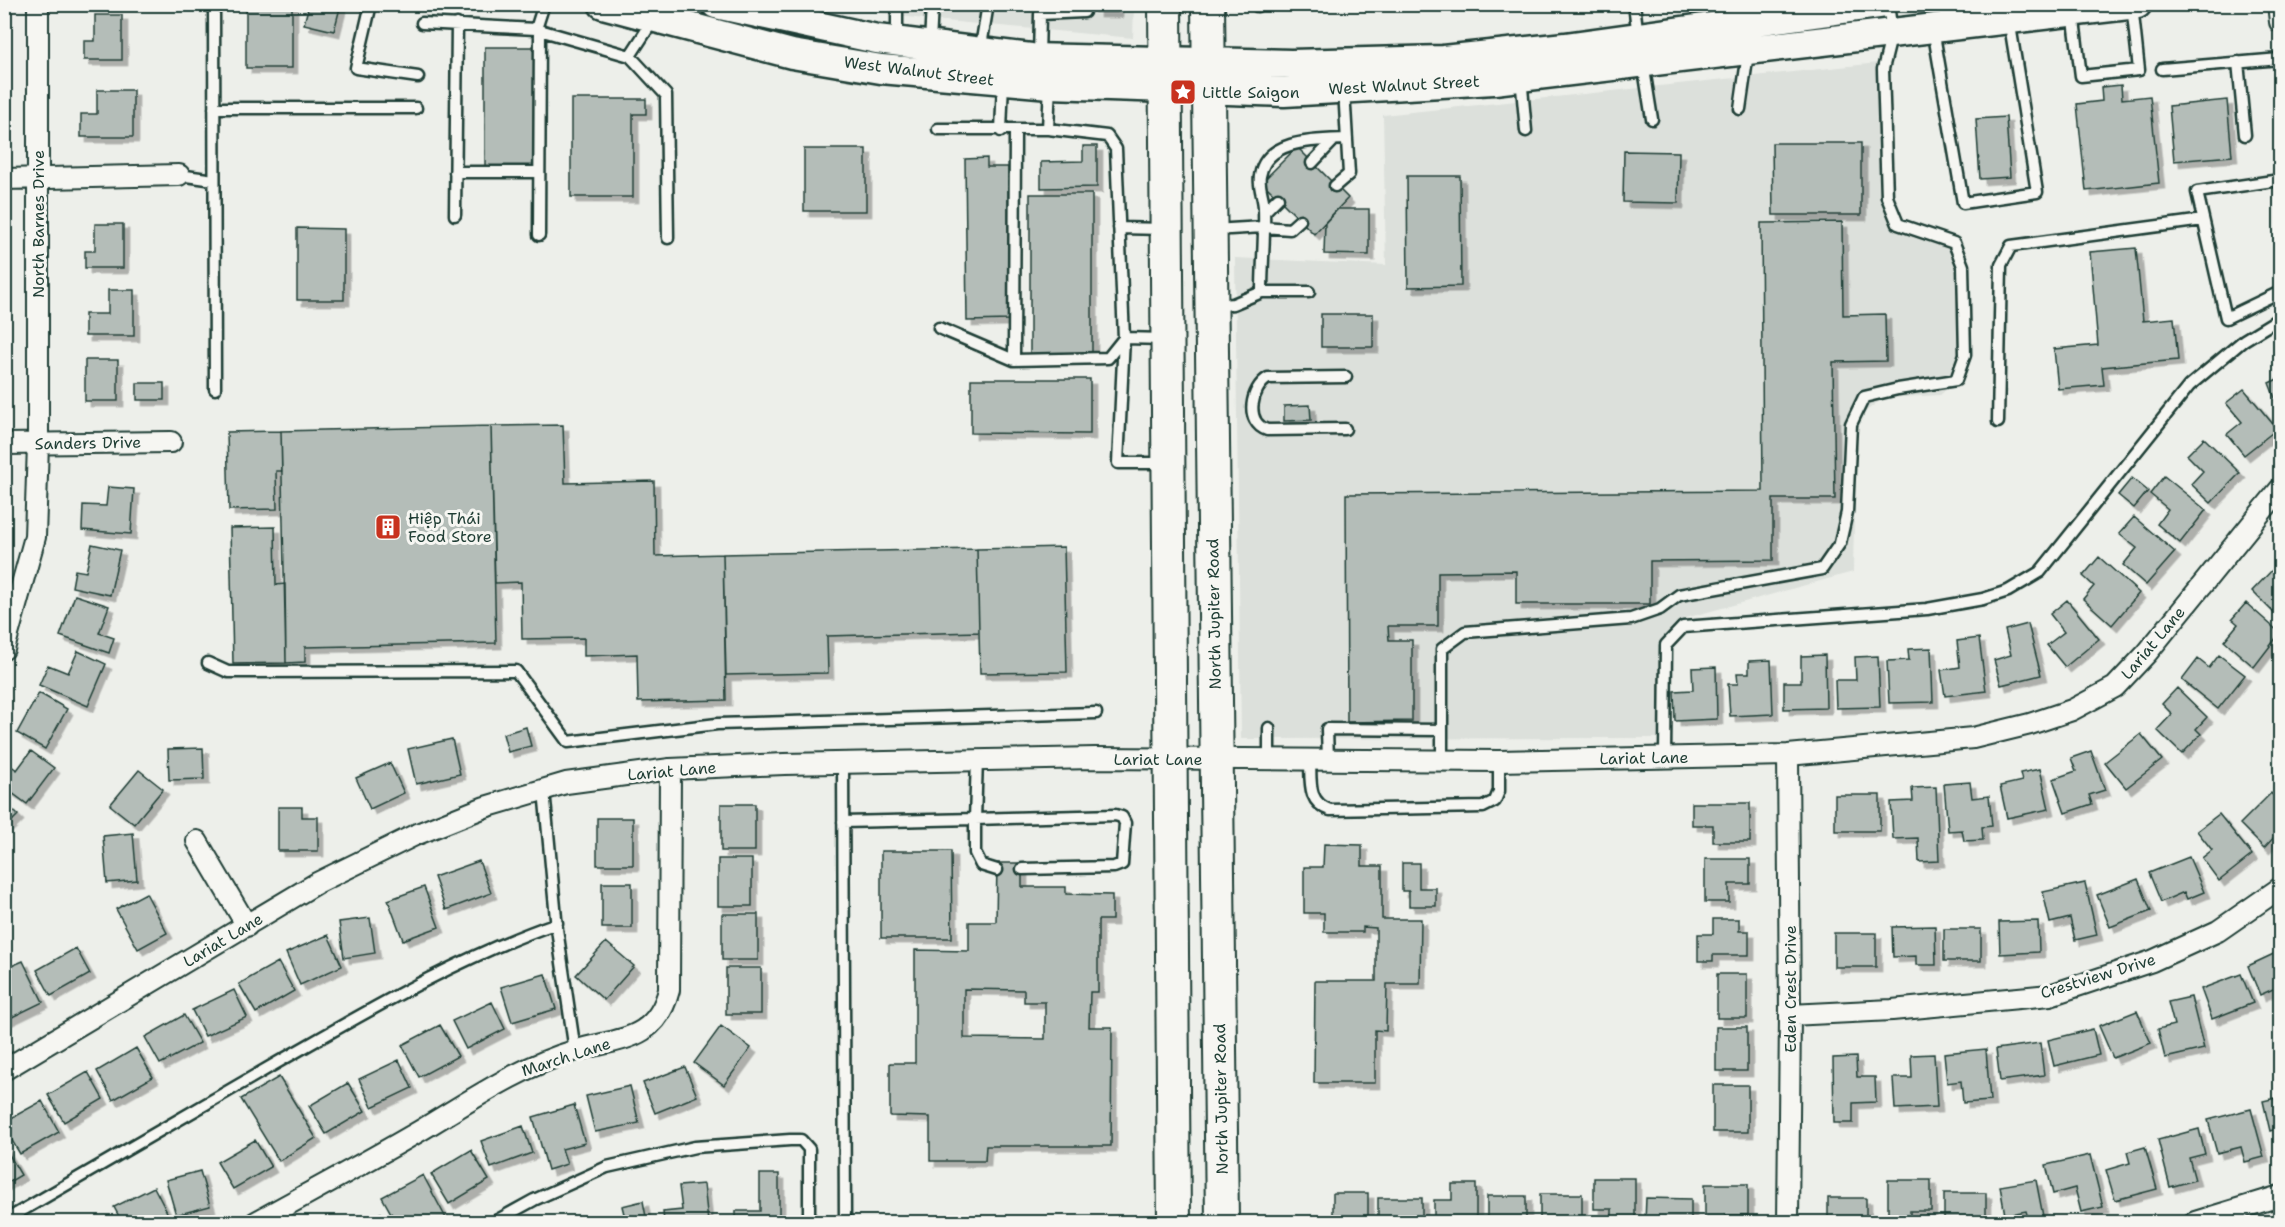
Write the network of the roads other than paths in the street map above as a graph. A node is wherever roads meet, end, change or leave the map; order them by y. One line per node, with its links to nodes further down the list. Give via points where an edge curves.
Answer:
1 (38, 4): 63 (street, North Barnes Drive)
2 (214, 4): 46 (lane)
3 (371, 4): 40 (lane, via 356,68)
4 (544, 4): 26 (lane)
5 (603, 4): 20 (main road, West Walnut Street)
6 (897, 4): 30 (lane)
7 (932, 4): 31 (lane)
8 (988, 4): 34 (lane)
9 (1084, 4): 39 (lane, via 1084,12 1040,14)
10 (1165, 4): 41 (main road)
11 (1208, 4): 42 (main road, North Jupiter Road)
12 (1634, 4): 32 (lane)
13 (1880, 4): 32 (main road, via 1755,21 1737,42 1657,54)
14 (1888, 4): 28 (lane)
15 (2137, 4): 18 (main road, West Walnut Street)
16 (2278, 4): 23 (street)
17 (719, 5): 20 (main road, via 716,14 702,19); 27 (main road, West Walnut Street)
18 (2132, 5): 19 (main road, West Walnut Street); 19 (lane, via 2139,70 2081,76)
19 (2073, 11): 21 (main road, West Walnut Street)
20 (654, 19): 29 (main road, West Walnut Street); 35 (lane)
21 (2009, 19): 25 (main road, West Walnut Street); 25 (lane, via 2037,192 1963,203)
22 (422, 22): 24 (lane)
23 (2280, 22)
24 (457, 24): 26 (lane); 59 (lane)
25 (1933, 28): 28 (main road, West Walnut Street)
26 (538, 29): 35 (lane); 60 (lane)
27 (837, 32): 29 (main road, via 806,40 765,30 747,30 729,32); 30 (main road, West Walnut Street)
28 (1892, 33): 33 (main road, West Walnut Street); 101 (lane, via 1883,69 1887,198 1898,224 1954,243 1963,266 1965,355 1956,380 1864,397 1851,424 1847,512 1840,543 1822,569 1679,595 1660,609 1631,619 1465,632 1442,649)
29 (725, 38): 44 (main road, West Walnut Street, via 881,69)
30 (897, 42): 31 (main road, West Walnut Street)
31 (930, 47): 34 (main road, West Walnut Street)
32 (1641, 50): 33 (main road, West Walnut Street); 42 (main road, West Walnut Street, via 1291,64); 43 (main road, West Walnut Street); 49 (lane)
33 (1748, 50): 48 (lane)
34 (980, 52): 39 (main road, West Walnut Street)
35 (630, 56): 77 (lane, via 666,95)
36 (2280, 59): 37 (lane)
37 (2238, 62): 38 (lane); 55 (lane)
38 (2163, 69)
39 (1044, 71): 41 (main road, West Walnut Street); 44 (main road, West Walnut Street); 51 (lane)
40 (418, 76)
41 (1166, 76): 42 (main road, West Walnut Street); 74 (main road)
42 (1208, 76): 45 (main road, West Walnut Street, via 1284,92); 75 (main road, North Jupiter Road)
43 (1526, 76): 45 (main road, West Walnut Street); 54 (lane)
44 (1003, 81): 53 (lane)
45 (1344, 89): 56 (lane)
46 (214, 108): 47 (lane); 64 (lane)
47 (416, 108)
48 (1740, 109)
49 (1652, 119)
50 (938, 129): 53 (lane)
51 (1048, 129): 52 (lane); 73 (lane, via 1107,136 1116,149)
52 (1015, 130): 53 (lane); 86 (lane)
53 (1001, 131)
54 (1526, 131)
55 (2245, 135)
56 (1347, 139): 57 (lane); 66 (lane, via 1349,174)
57 (1334, 140): 58 (lane); 68 (lane, via 1304,140 1276,153 1260,174)
58 (1312, 163)
59 (455, 172): 60 (lane); 69 (lane)
60 (539, 172): 76 (lane)
61 (179, 175): 63 (street); 64 (lane)
62 (4, 179): 63 (street)
63 (38, 179): 93 (street, North Barnes Drive)
64 (214, 180): 88 (lane)
65 (2280, 180): 71 (lane, via 2197,192)
66 (1335, 186)
67 (1278, 198): 68 (lane)
68 (1264, 212): 72 (lane)
69 (455, 215)
70 (1300, 220): 72 (lane, via 1290,229)
71 (2203, 220): 80 (lane, via 2226,318); 89 (lane, via 2011,246 2001,266)
72 (1263, 227): 75 (lane); 78 (lane)
73 (1119, 228): 74 (lane); 84 (lane)
74 (1168, 229): 85 (main road)
75 (1210, 230): 81 (main road, North Jupiter Road)
76 (539, 236)
77 (668, 238)
78 (1262, 292): 79 (lane); 81 (lane, via 1233,304)
79 (1309, 292)
80 (2280, 292)
81 (1211, 306): 95 (main road, North Jupiter Road)
82 (2280, 318): 103 (lane, via 2244,340 2189,386 2040,572 2008,591 1927,609 1683,627 1666,645)
83 (939, 328): 86 (lane)
84 (1124, 338): 85 (lane); 86 (lane, via 1108,358); 94 (lane, via 1118,463)
85 (1169, 339): 94 (main road)
86 (1014, 360)
87 (1346, 377): 90 (lane, via 1268,378 1254,391 1254,420 1259,427)
88 (214, 389)
89 (1998, 422)
90 (1345, 429)
91 (171, 442): 93 (street, Sanders Drive)
92 (4, 444): 93 (street, Sanders Drive)
93 (38, 444): 97 (street, North Barnes Drive, via 35,537)
94 (1170, 463): 95 (main road); 104 (main road)
95 (1213, 463): 105 (main road, North Jupiter Road)
96 (2280, 489): 102 (street, Lariat Lane, via 2115,687 2061,713 1973,738)
97 (4, 650)
98 (208, 663): 99 (lane, via 228,672 516,671 568,742 717,724)
99 (1096, 713)
100 (1269, 728): 107 (lane)
101 (1442, 730): 108 (lane, via 1327,729); 110 (lane)
102 (1788, 754): 103 (street, Lariat Lane); 122 (street, Eden Crest Drive)
103 (1665, 757): 109 (street, Lariat Lane)
104 (1173, 759): 105 (street, Lariat Lane); 106 (street, Lariat Lane); 131 (main road)
105 (1216, 759): 107 (street, Lariat Lane); 132 (main road, North Jupiter Road)
106 (977, 760): 111 (street, Lariat Lane); 114 (lane)
107 (1269, 760): 108 (street, Lariat Lane)
108 (1319, 760): 109 (lane, via 1312,797 1319,807 1330,810 1483,807 1495,801 1499,791); 110 (street, Lariat Lane)
109 (1499, 761): 110 (street, Lariat Lane)
110 (1442, 762)
111 (843, 763): 112 (street, Lariat Lane); 115 (lane)
112 (670, 769): 113 (street, Lariat Lane, via 566,783); 123 (street, March Lane, via 669,990 664,1011 648,1028 626,1038)
113 (544, 790): 120 (lane); 121 (street, Lariat Lane, via 485,807 415,835 317,883)
114 (975, 819): 115 (lane); 117 (lane, via 1115,814 1125,822 1122,864); 118 (lane, via 975,853 981,865)
115 (843, 822): 130 (lane)
116 (196, 841): 121 (street)
117 (1022, 869)
118 (997, 870)
119 (2280, 888): 122 (street, Crestview Drive, via 2218,931 2152,961 2050,995)
120 (557, 923): 123 (lane); 126 (lane, via 510,939 434,976)
121 (247, 926): 124 (street, Lariat Lane)
122 (1790, 1015): 133 (street, Eden Crest Drive)
123 (575, 1051): 127 (street, March Lane, via 510,1075 422,1130)
124 (4, 1070)
125 (2280, 1196): 134 (street)
126 (4, 1221)
127 (256, 1222)
128 (494, 1222): 129 (lane, via 607,1167 695,1147 790,1140 801,1140 809,1149)
129 (809, 1222)
130 (845, 1222)
131 (1174, 1222)
132 (1222, 1222)
133 (1788, 1222)
134 (2195, 1222)

